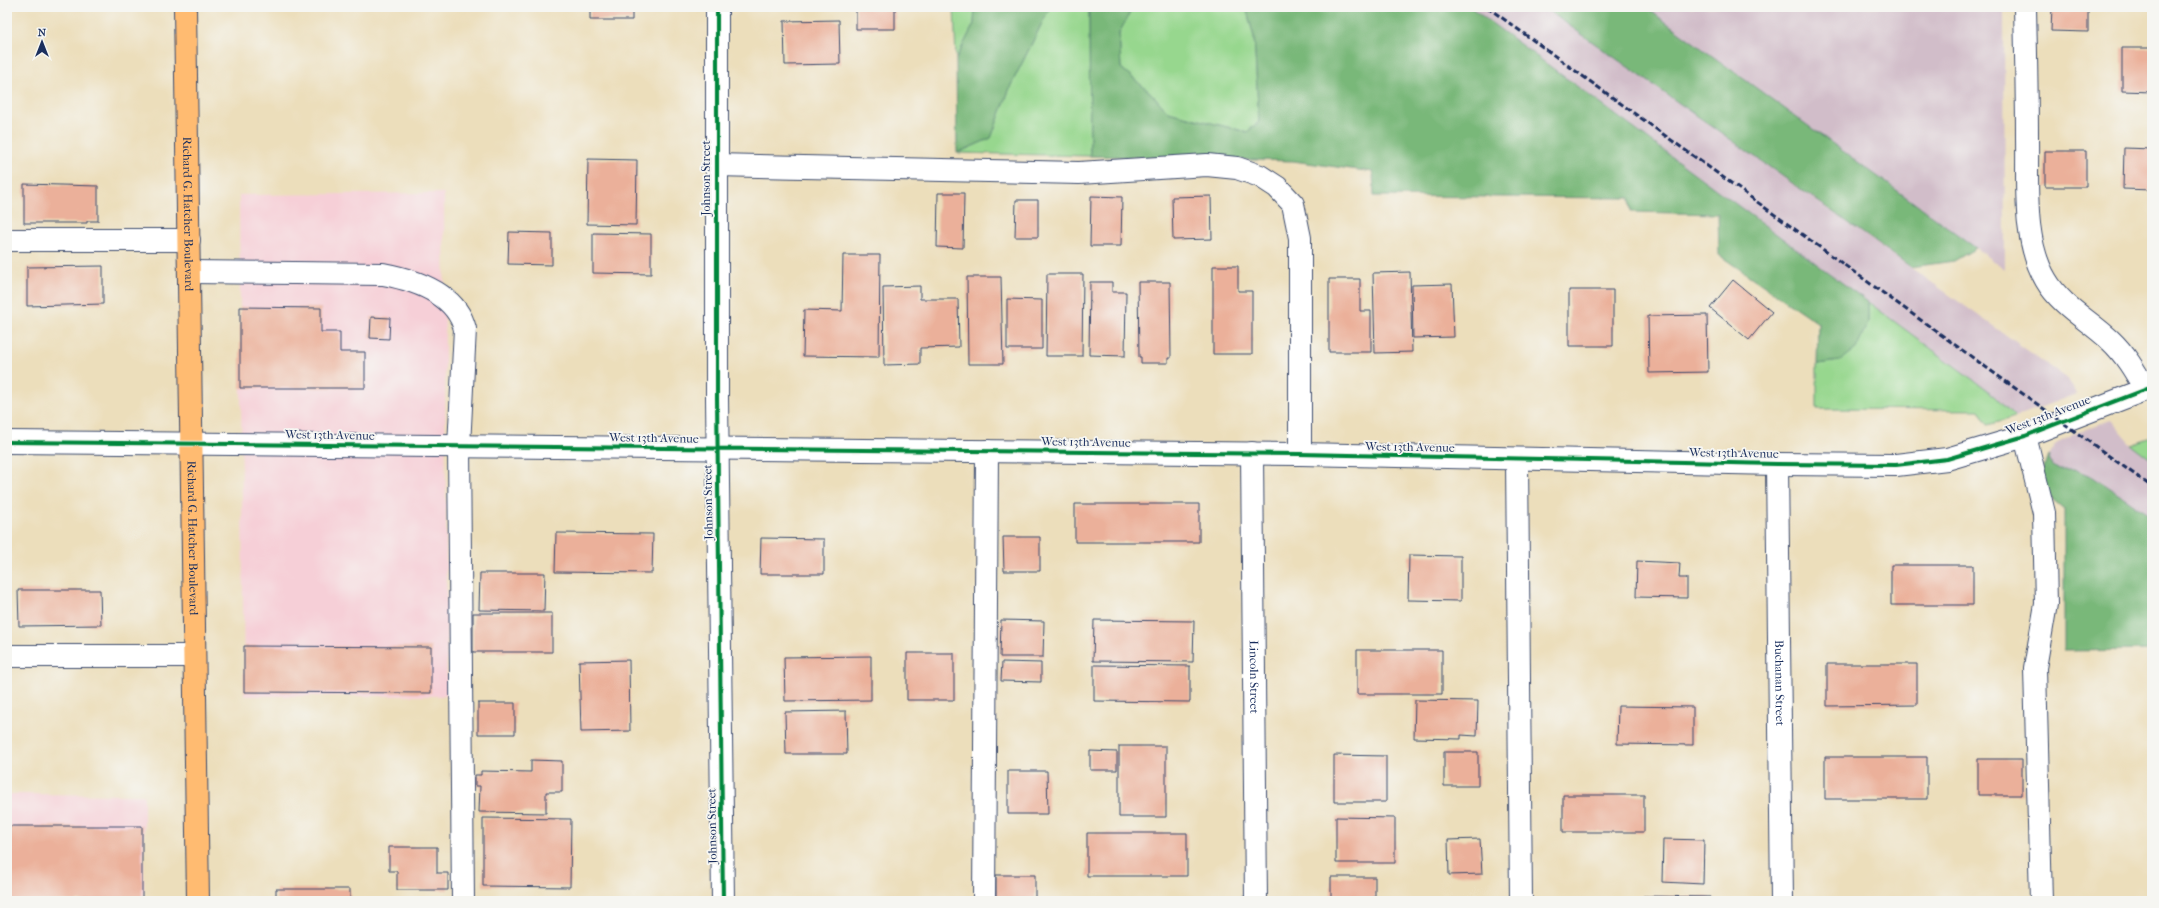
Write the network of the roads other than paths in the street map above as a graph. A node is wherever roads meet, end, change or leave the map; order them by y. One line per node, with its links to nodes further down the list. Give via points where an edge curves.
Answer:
1 (185, 7): 6 (main road, Richard G. Hatcher Boulevard)
2 (717, 7): 4 (street, Johnson Street)
3 (2025, 7): 8 (street, via 2028,197 2031,232 2038,264 2058,296 2110,339 2130,361)
4 (716, 165): 13 (street, Johnson Street); 16 (street, via 1080,173 1207,165 1237,168 1260,176 1277,187 1293,204 1300,238)
5 (7, 240): 6 (street)
6 (189, 240): 7 (main road, Richard G. Hatcher Boulevard)
7 (190, 272): 11 (main road, Richard G. Hatcher Boulevard); 12 (street, via 383,274 408,279 442,296 462,318 465,329)
8 (2148, 388): 9 (street, West 13th Avenue)
9 (2025, 436): 18 (street, West 13th Avenue, via 1947,459 1923,463); 28 (street, via 2044,513 2046,604 2035,668)
10 (7, 442): 11 (street, West 13th Avenue)
11 (191, 444): 12 (street, West 13th Avenue); 20 (main road, Richard G. Hatcher Boulevard)
12 (459, 446): 13 (street, West 13th Avenue); 22 (street)
13 (717, 448): 14 (street, West 13th Avenue); 23 (street, Johnson Street)
14 (987, 451): 15 (street, West 13th Avenue); 24 (street)
15 (1252, 453): 16 (street, West 13th Avenue); 25 (street, Lincoln Street)
16 (1300, 454): 17 (street, West 13th Avenue)
17 (1517, 459): 18 (street, West 13th Avenue); 26 (street)
18 (1777, 464): 27 (street, Buchanan Street)
19 (7, 656): 20 (street)
20 (194, 656): 21 (main road, Richard G. Hatcher Boulevard)
21 (198, 901)
22 (463, 901)
23 (723, 901)
24 (984, 901)
25 (1256, 901)
26 (1521, 901)
27 (1782, 901)
28 (2041, 901)

